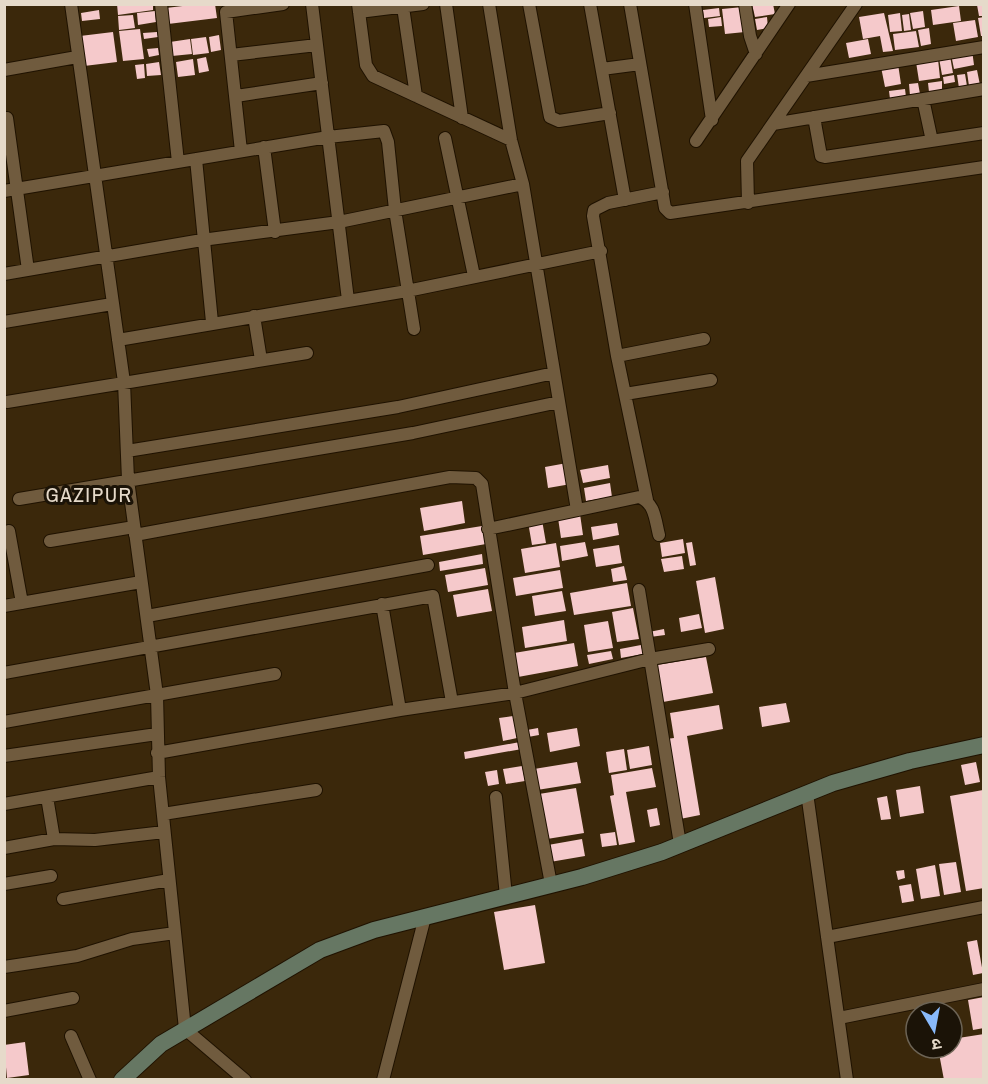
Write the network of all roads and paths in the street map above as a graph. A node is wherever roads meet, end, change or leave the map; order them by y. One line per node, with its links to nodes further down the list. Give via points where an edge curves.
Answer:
1 (71, 4): 21 (street)
2 (161, 4): 46 (street)
3 (283, 4): 20 (street, via 226,12)
4 (312, 4): 17 (street)
5 (423, 4): 15 (street)
6 (447, 4): 34 (street)
7 (489, 4): 40 (street)
8 (529, 4): 31 (street, via 550,117 559,121)
9 (590, 4): 23 (street)
10 (630, 4): 22 (street)
11 (694, 4): 35 (street)
12 (745, 4): 19 (street)
13 (789, 4): 19 (street)
14 (856, 4): 25 (street)
15 (403, 7): 16 (street); 29 (street)
16 (358, 8): 29 (street, via 366,65 373,76)
17 (317, 45): 20 (street); 26 (street)
18 (984, 47): 25 (street)
19 (756, 54): 35 (street)
20 (231, 55): 28 (street)
21 (77, 57): 24 (street); 48 (street)
22 (640, 63): 23 (street); 52 (street)
23 (602, 69): 31 (street)
24 (4, 70)
25 (806, 76): 36 (street)
26 (322, 83): 28 (street); 38 (street)
27 (984, 89): 30 (street)
28 (236, 96): 44 (street)
29 (416, 96): 34 (street)
30 (923, 99): 32 (street); 42 (street)
31 (610, 113): 54 (street)
32 (814, 117): 36 (street); 42 (street, via 820,156)
33 (7, 118): 50 (street)
34 (462, 118): 40 (street)
35 (712, 120): 41 (street)
36 (773, 124): 55 (street, via 747,161)
37 (984, 133): 42 (street)
38 (328, 137): 43 (street); 56 (street, via 384,131); 57 (street)
39 (446, 138): 53 (street)
40 (511, 140): 49 (street)
41 (696, 141)
42 (932, 141)
43 (264, 147): 44 (street); 58 (street)
44 (241, 151): 45 (street)
45 (196, 159): 46 (street); 59 (street)
46 (178, 162): 48 (street)
47 (984, 167): 55 (street)
48 (95, 176): 50 (street); 61 (street)
49 (523, 184): 53 (street); 62 (street)
50 (18, 189): 51 (street); 63 (street)
51 (4, 191)
52 (663, 192): 54 (street); 55 (street, via 665,208 670,213)
53 (458, 196): 56 (street); 65 (street)
54 (625, 200): 60 (street, via 594,210)
55 (748, 203)
56 (395, 210): 57 (street); 66 (street)
57 (339, 222): 58 (street); 67 (street)
58 (275, 232): 59 (street)
59 (202, 240): 61 (street); 71 (street)
60 (601, 251): 62 (street); 76 (street)
61 (104, 256): 63 (street); 68 (street)
62 (536, 267): 65 (street); 78 (street)
63 (28, 270): 64 (street)
64 (4, 274)
65 (474, 276): 66 (street)
66 (407, 291): 67 (street); 72 (street)
67 (348, 300): 69 (street)
68 (112, 304): 70 (street); 74 (street)
69 (254, 316): 71 (street); 77 (street)
70 (4, 322)
71 (212, 322): 74 (street)
72 (414, 329)
73 (704, 339): 76 (street)
74 (118, 340): 80 (street)
75 (307, 353): 77 (street)
76 (617, 356): 81 (street)
77 (261, 360): 80 (street)
78 (554, 373): 83 (street); 84 (street, via 398,407)
79 (711, 380): 81 (street)
80 (124, 382): 82 (street); 84 (street)
81 (625, 394): 87 (street)
82 (7, 402)
83 (559, 402): 85 (street, via 413,433); 88 (street)
84 (127, 451): 85 (street)
85 (128, 480): 86 (street); 91 (street)
86 (19, 499)
87 (647, 500): 88 (street, via 631,497); 92 (street)
88 (577, 510): 89 (street)
89 (488, 529): 91 (street, via 482,484 476,478 450,477); 106 (street)
90 (9, 531): 97 (street)
91 (134, 531): 93 (street); 95 (street)
92 (659, 535)
93 (50, 541)
94 (428, 565): 100 (street)
95 (141, 582): 97 (street); 100 (street)
96 (639, 590): 103 (street)
97 (22, 603): 99 (street)
98 (382, 604): 101 (street); 108 (street, via 433,596); 109 (street)
99 (4, 606)
100 (147, 616): 101 (street)
101 (150, 645): 104 (street); 107 (street)
102 (710, 649): 103 (street)
103 (650, 659): 106 (street); 124 (street)
104 (4, 673)
105 (275, 674): 107 (street)
106 (515, 693): 108 (street); 129 (street)
107 (157, 695): 110 (street); 111 (street)
108 (452, 702): 109 (street)
109 (400, 710): 113 (street)
110 (4, 722)
111 (157, 734): 113 (street); 114 (street)
112 (984, 745): 117 (street, via 910,760)
113 (158, 753): 115 (street)
114 (4, 756)
115 (159, 777): 118 (street); 121 (street)
116 (316, 790): 121 (street)
117 (807, 794): 124 (street); 135 (street)
118 (47, 797): 120 (street); 123 (street)
119 (496, 797): 130 (street)
120 (4, 804)
121 (163, 814): 122 (street)
122 (164, 832): 123 (street, via 95,840); 127 (street)
123 (54, 839): 125 (street)
124 (680, 844): 129 (street)
125 (4, 848)
126 (51, 876): 128 (street)
127 (169, 880): 131 (street); 134 (street)
128 (4, 884)
129 (551, 884): 130 (street)
130 (506, 896): 133 (street)
131 (63, 899)
132 (984, 907): 135 (street)
133 (425, 917): 141 (street, via 320,950); 146 (street)
134 (175, 933): 136 (street, via 132,939 77,956); 141 (street)
135 (827, 937): 140 (street)
136 (4, 967)
137 (984, 988): 140 (street)
138 (73, 998): 139 (street)
139 (4, 1011)
140 (838, 1018): 147 (street)
141 (185, 1029): 144 (street, via 161,1044); 145 (street)
142 (71, 1036): 143 (street)
143 (90, 1080)
144 (122, 1080)
145 (245, 1080)
146 (382, 1080)
147 (847, 1080)

